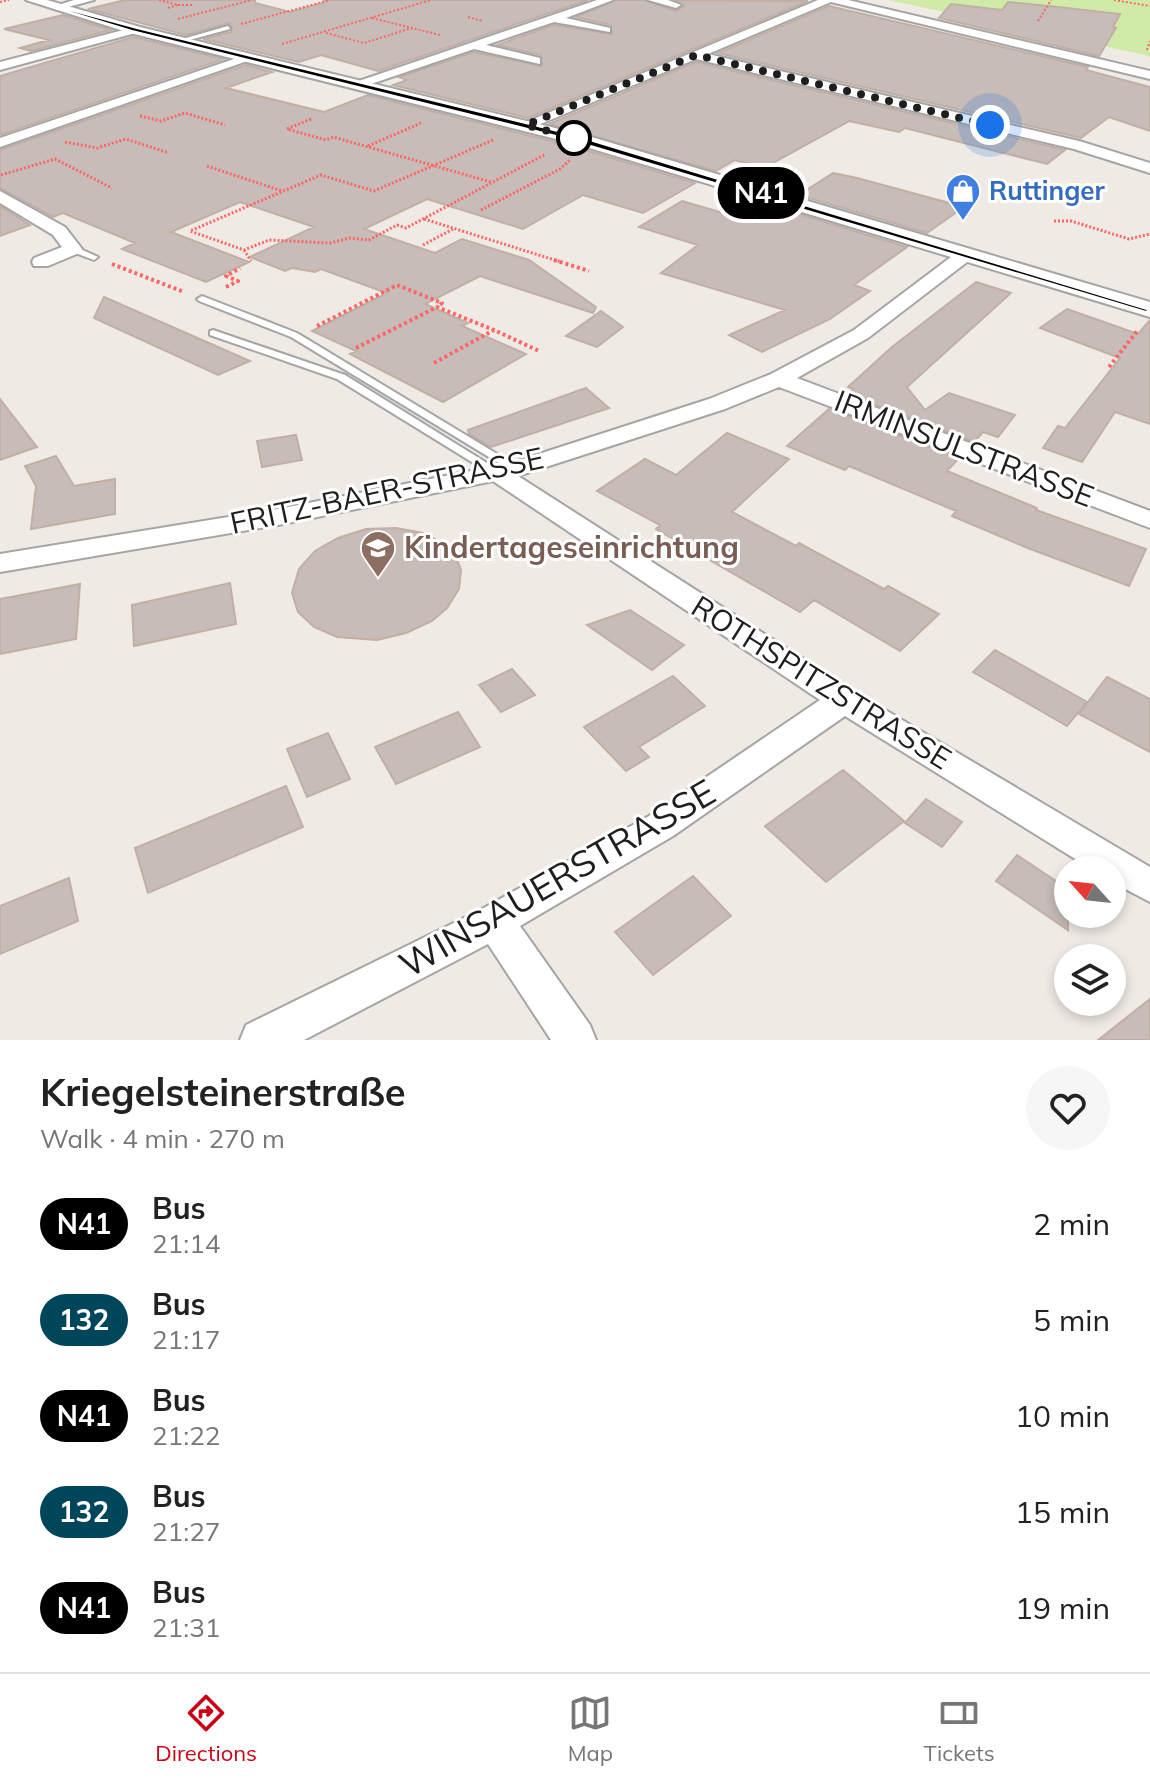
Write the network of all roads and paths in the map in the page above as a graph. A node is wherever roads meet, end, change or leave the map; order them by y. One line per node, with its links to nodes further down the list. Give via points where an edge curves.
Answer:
1 (9, 0): 14 (path)
2 (33, 0): 19 (street)
3 (89, 0): 19 (street)
4 (159, 0): 15 (path)
5 (252, 0): 26 (path)
6 (330, 0): 24 (path)
7 (431, 0): 21 (path)
8 (608, 0): 22 (street)
9 (653, 0): 17 (street)
10 (827, 0): 34 (street)
11 (834, 0): 38 (street)
12 (1051, 0): 23 (path)
13 (1114, 0): 18 (path)
14 (0, 2)
15 (178, 5): 16 (path); 20 (path)
16 (193, 5)
17 (676, 5)
18 (1150, 6)
19 (57, 7): 26 (street)
20 (168, 8)
21 (371, 18): 25 (path); 28 (path)
22 (557, 19): 27 (street); 31 (street)
23 (1038, 21)
24 (228, 28): 29 (lane)
25 (413, 28): 28 (path, via 364,43); 31 (path)
26 (135, 30): 29 (street); 37 (street)
27 (606, 30)
28 (324, 32): 32 (path)
29 (182, 40): 35 (street)
30 (1150, 41): 33 (path)
31 (474, 44): 36 (street); 39 (street)
32 (272, 47)
33 (1147, 50)
34 (696, 55): 44 (street); 53 (street, via 1079,146)
35 (253, 57): 39 (street); 40 (street)
36 (536, 61)
37 (0, 66)
38 (1150, 75)
39 (360, 83): 44 (street)
40 (109, 107): 43 (path, via 155,121 185,113); 45 (street)
41 (431, 118): 47 (path)
42 (311, 119): 47 (path, via 287,129)
43 (225, 125)
44 (526, 125): 51 (path); 67 (street)
45 (33, 132): 46 (street); 49 (path, via 86,148 126,139)
46 (0, 143)
47 (367, 146): 51 (path)
48 (554, 150): 55 (path)
49 (169, 153)
50 (574, 158): 59 (path)
51 (433, 165): 55 (path); 57 (path, via 374,191 321,175)
52 (207, 166): 57 (path)
53 (1150, 168)
54 (0, 175): 56 (path, via 55,159)
55 (492, 182): 60 (path)
56 (112, 188)
57 (282, 191): 66 (path, via 190,231)
58 (0, 196): 65 (street, via 59,231)
59 (481, 210)
60 (424, 219): 62 (path); 66 (path, via 406,228 397,225 369,240 269,240)
61 (1054, 221): 63 (path, via 1129,239)
62 (454, 228): 64 (path); 72 (path)
63 (1150, 234)
64 (423, 245)
65 (73, 249): 68 (lane); 70 (street)
66 (244, 250): 69 (path)
67 (965, 255): 75 (street); 83 (street, FRITZ-BAER-STRASSE, via 861,334)
68 (94, 257): 73 (path)
69 (251, 261)
70 (41, 262)
71 (240, 268): 73 (path, via 226,276 238,281)
72 (589, 271)
73 (202, 299): 84 (lane, via 294,335)
74 (437, 307): 76 (path, via 442,303 397,285); 77 (path); 79 (path)
75 (1146, 317): 82 (path)
76 (317, 326)
77 (494, 330): 80 (path); 81 (path)
78 (213, 333): 84 (lane, via 341,377)
79 (356, 348)
80 (539, 351)
81 (434, 363)
82 (1109, 367)
83 (779, 379): 84 (street, FRITZ-BAER-STRASSE); 85 (street, IRMINSULSTRASSE)
84 (506, 471): 86 (street, FRITZ-BAER-STRASSE, via 278,517); 87 (street, ROTHSPITZSTRASSE)
85 (1150, 520)
86 (0, 563)
87 (844, 700): 88 (street, ROTHSPITZSTRASSE); 89 (street, WINSAUERSTRASSE, via 661,826)
88 (1150, 886)
89 (495, 921): 90 (street, WINSAUERSTRASSE); 91 (street)
90 (261, 1040)
91 (575, 1040)

